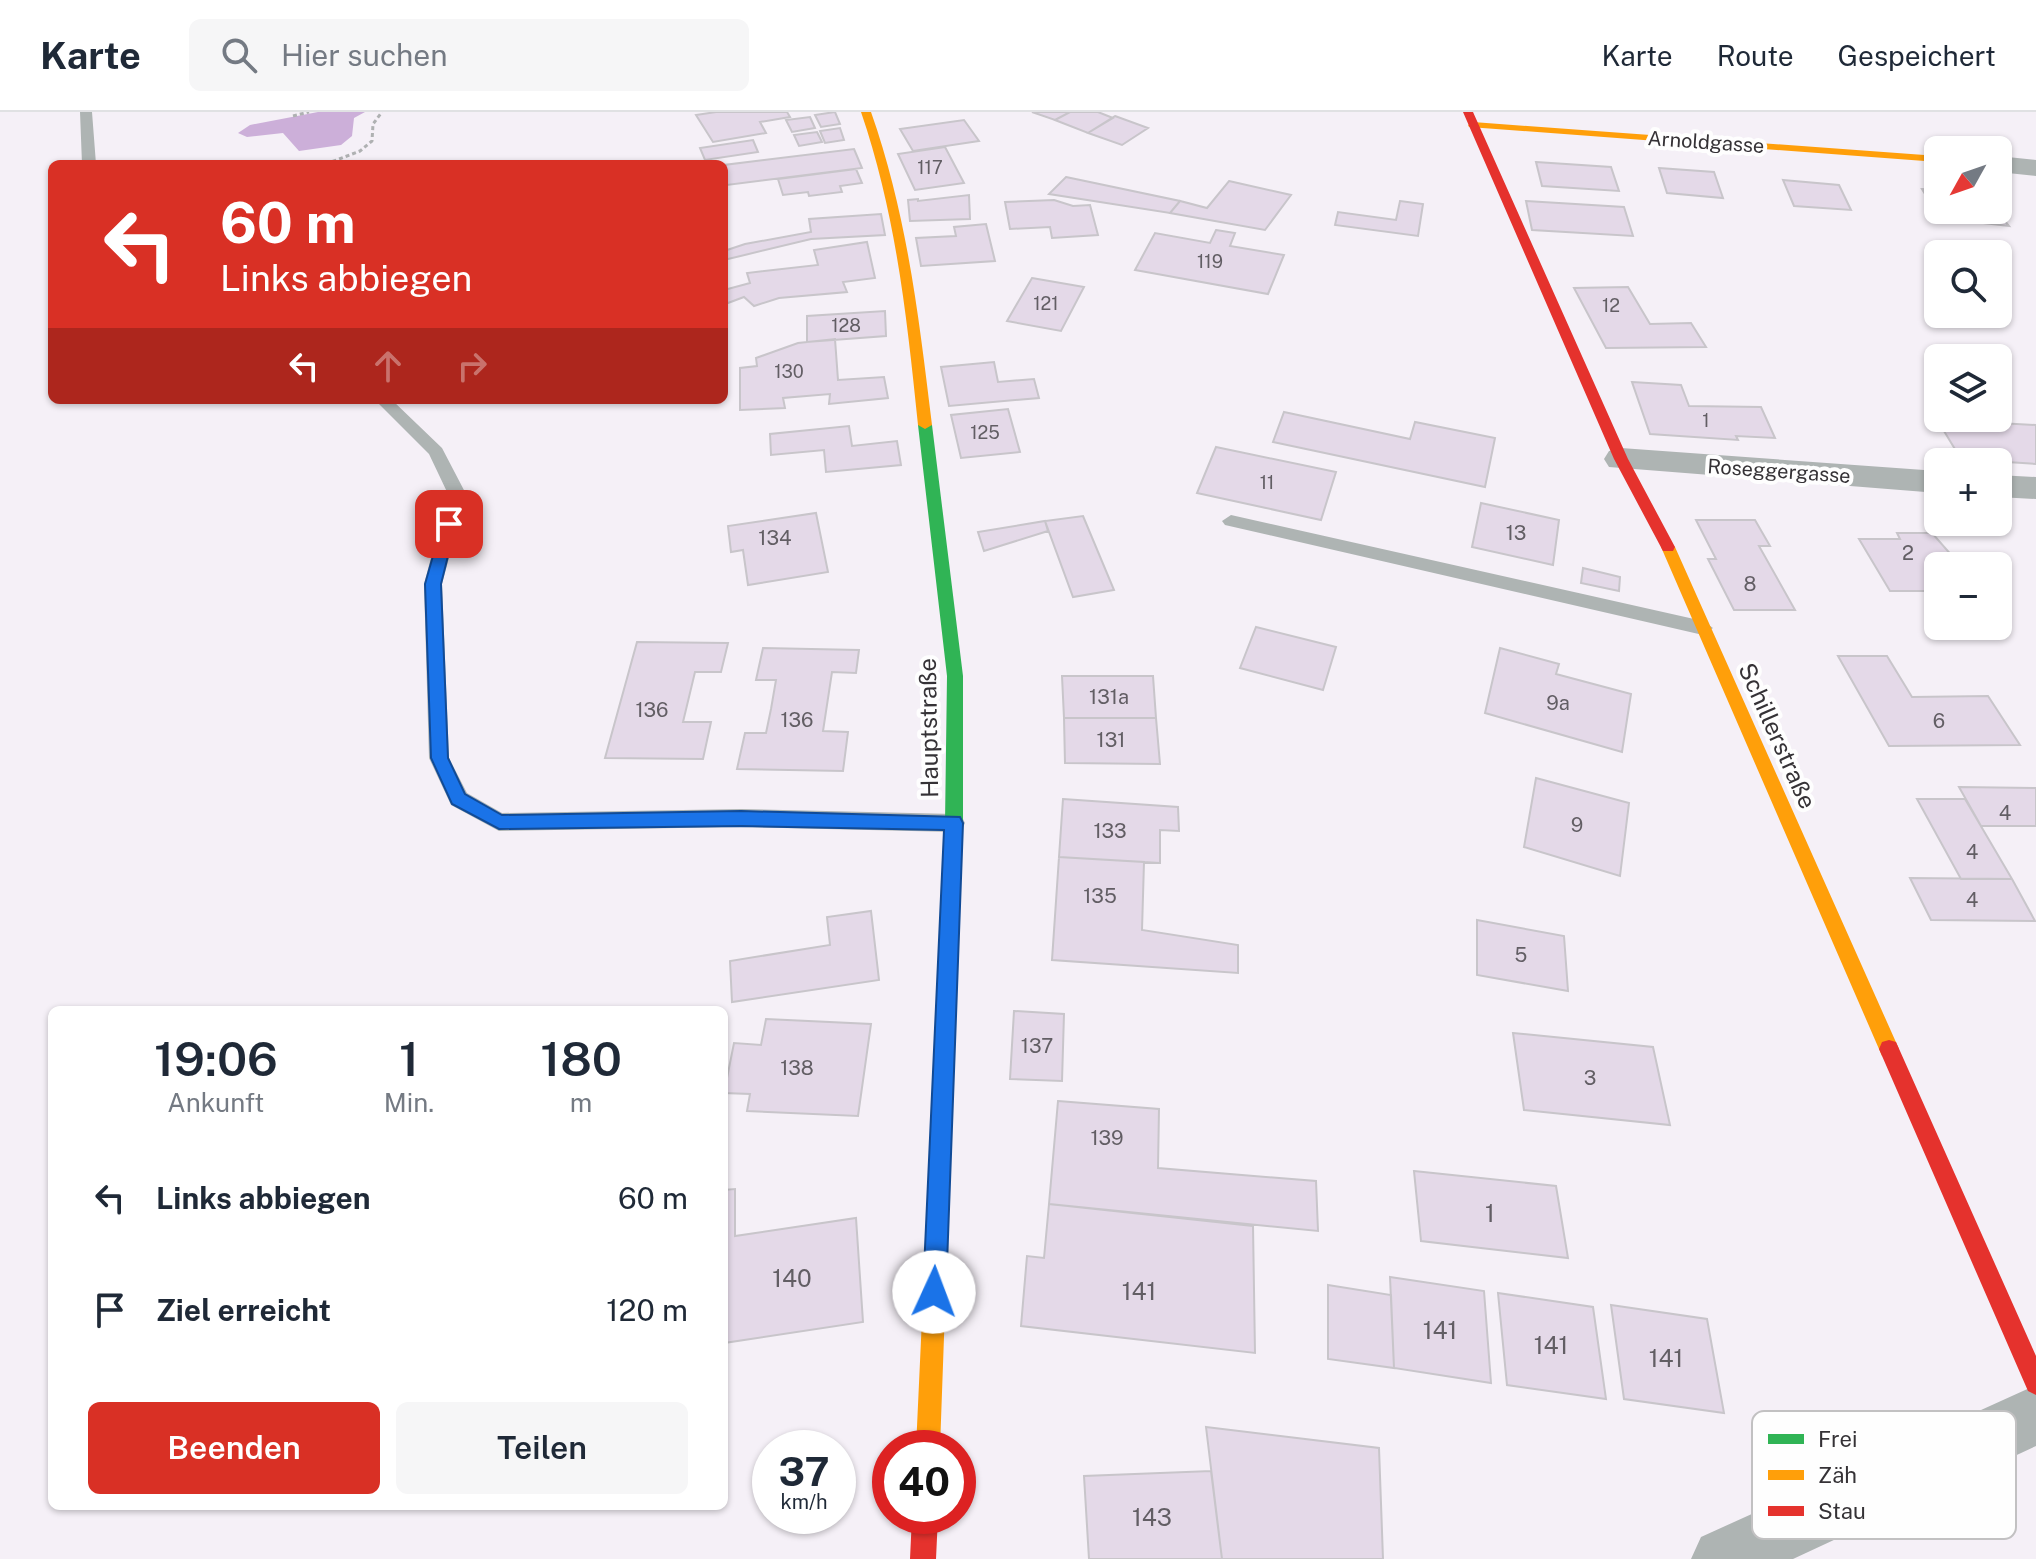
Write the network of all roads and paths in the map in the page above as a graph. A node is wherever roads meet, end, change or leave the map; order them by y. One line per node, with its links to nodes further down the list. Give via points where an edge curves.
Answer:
1 (86, 112): 8 (lane)
2 (309, 112): 5 (path)
3 (382, 112): 9 (path, via 373,124 372,141)
4 (866, 112): 19 (street, Hauptstraße, via 904,245 955,676)
5 (293, 116)
6 (1471, 118): 7 (street, Arnoldgasse); 13 (street, Schillerstraße)
7 (1924, 158)
8 (89, 160)
9 (336, 160)
10 (2012, 165): 11 (street)
11 (2036, 168)
12 (387, 404): 19 (lane, via 436,452 457,494 433,584 439,758 459,799 499,822 741,818)
13 (1621, 459): 14 (street, Roseggergasse); 18 (street, Schillerstraße, via 1662,532)
14 (1924, 481)
15 (2012, 487): 16 (street)
16 (2036, 488)
17 (1231, 521): 18 (lane)
18 (1703, 628): 20 (street, Schillerstraße)
19 (954, 823): 23 (street, Hauptstraße)
20 (2036, 1383)
21 (2036, 1415): 22 (street)
22 (2016, 1424)
23 (929, 1430)
24 (924, 1534): 26 (street)
25 (1766, 1539): 27 (street)
26 (923, 1559)
27 (1723, 1559)

